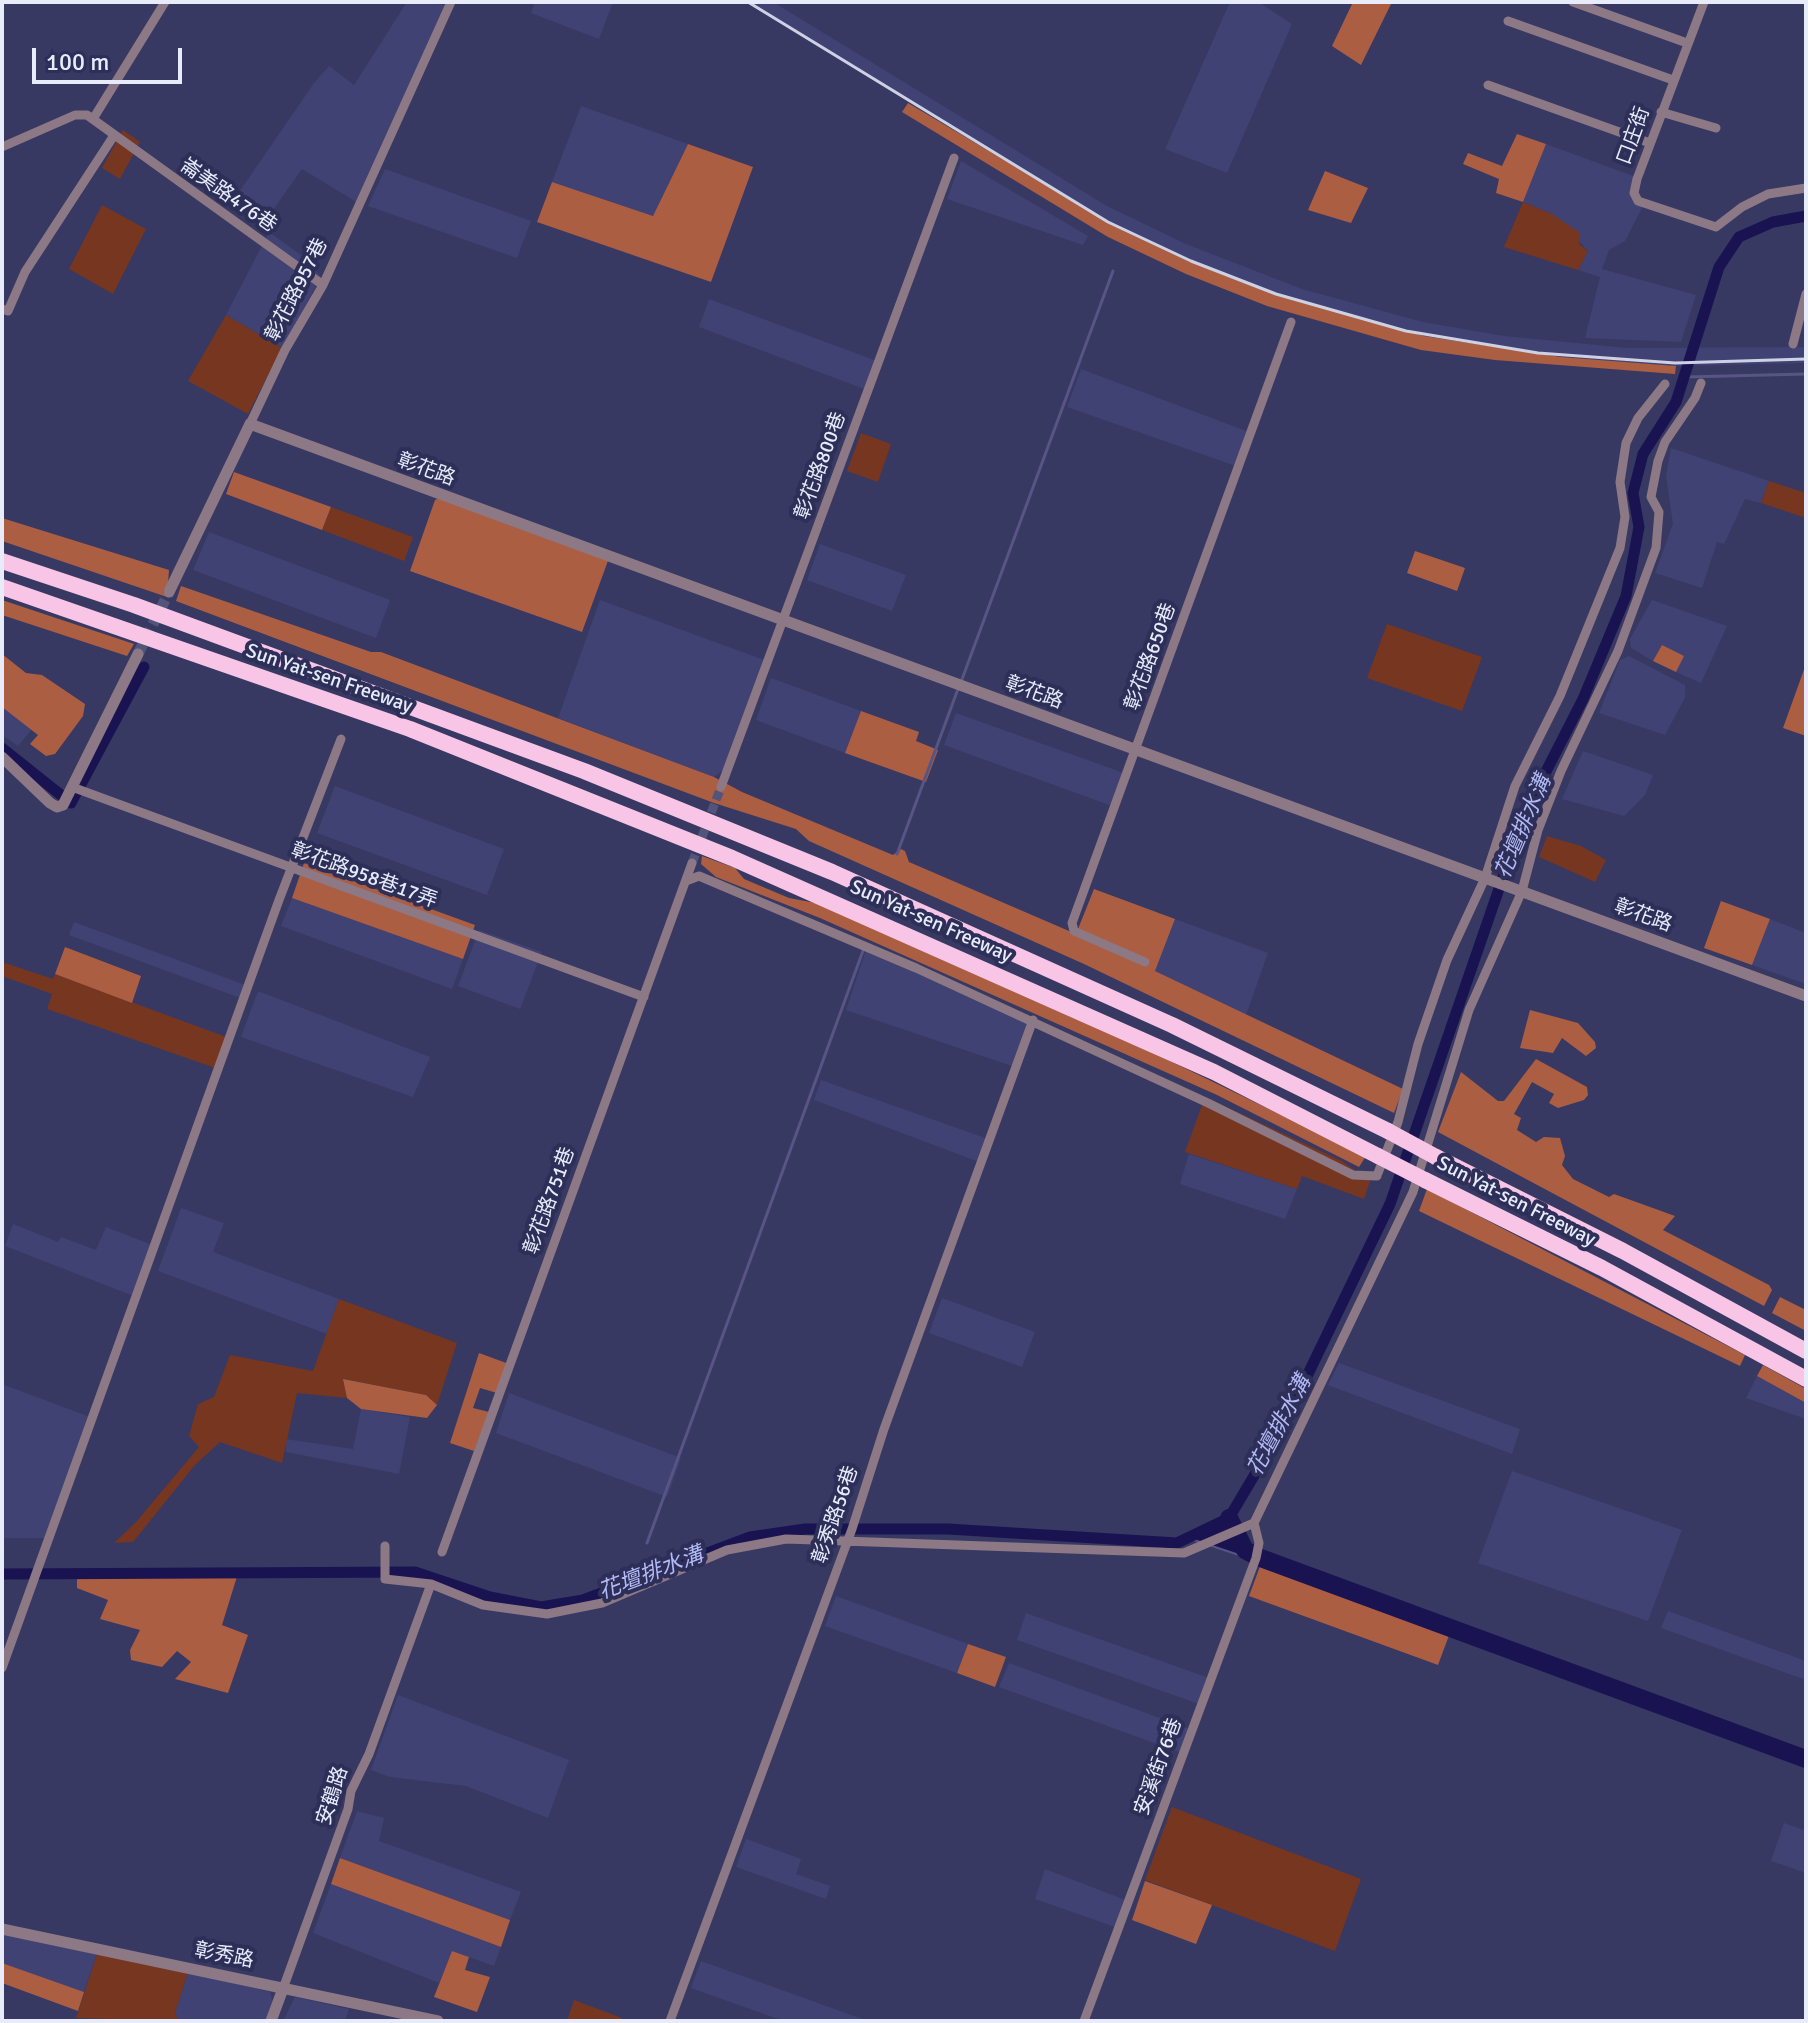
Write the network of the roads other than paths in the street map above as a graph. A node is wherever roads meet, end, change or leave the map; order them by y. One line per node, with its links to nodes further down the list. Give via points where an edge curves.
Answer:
1 (165, 2): 10 (street)
2 (451, 2): 17 (street, 彰花路957巷)
3 (1573, 2): 6 (street)
4 (1704, 2): 6 (street, 口庄街)
5 (1508, 21): 7 (street)
6 (1687, 43): 7 (street, 口庄街)
7 (1673, 80): 9 (street, 口庄街)
8 (1488, 85): 13 (street)
9 (1661, 112): 11 (street); 13 (street, 口庄街)
10 (93, 119): 12 (street, 崙美路476巷); 14 (street, via 75,115)
11 (1716, 128)
12 (113, 137): 17 (street, 崙美路476巷); 19 (street, via 25,272 8,311)
13 (1650, 143): 16 (street, 口庄街, via 1634,193 1638,201 1716,227 1768,194)
14 (2, 147)
15 (954, 158): 28 (street, 彰花路800巷)
16 (1806, 188)
17 (323, 285): 24 (street, 彰花路957巷)
18 (1806, 294): 21 (street)
19 (2, 309)
20 (1291, 322): 31 (street, 彰花路650巷)
21 (1793, 344)
22 (1701, 383): 39 (street, via 1658,461 1651,497 1659,512 1656,548)
23 (1665, 384): 37 (street, via 1626,443 1620,548 1560,696 1515,786)
24 (250, 424): 27 (street, 彰花路957巷); 28 (street, 彰花路)
25 (2, 561): 45 (highway, Sun Yat-sen Freeway, bridge, via 584,771 832,872 1172,1025 1388,1131)
26 (2, 587): 44 (highway, Sun Yat-sen Freeway, via 410,729 717,852 1214,1072)
27 (169, 592)
28 (783, 620): 31 (street, 彰花路); 34 (street, 彰花路800巷)
29 (138, 654): 33 (street)
30 (341, 739): 36 (street)
31 (1136, 750): 37 (street, 彰花路); 40 (street, 彰花路650巷, via 1072,923 1074,931)
32 (2, 757): 33 (street, via 57,807)
33 (72, 787): 36 (street, 彰花路958巷17弄)
34 (721, 787)
35 (692, 863): 38 (street, 彰花路751巷)
36 (292, 868): 42 (street, 彰花路958巷17弄); 52 (street)
37 (1488, 879): 39 (street, 彰花路); 44 (street, via 1447,960 1398,1122)
38 (686, 881): 42 (street, 彰花路751巷); 43 (street, via 699,876)
39 (1516, 889): 41 (street, 彰花路); 47 (street, via 1469,1010 1413,1192)
40 (1145, 962)
41 (1806, 996)
42 (644, 997): 50 (street, 彰花路751巷)
43 (1033, 1020): 44 (street, via 1353,1175); 48 (street, 彰秀路56巷)
44 (1378, 1168): 46 (highway, Sun Yat-sen Freeway, bridge, via 1425,1180)
45 (1806, 1351)
46 (1806, 1379)
47 (1254, 1523): 48 (street, via 1184,1553); 58 (street, 安溪街76巷, via 1256,1558)
48 (848, 1540): 51 (street, via 786,1539 727,1550 602,1603 547,1614 483,1605); 57 (street, 彰秀路56巷)
49 (385, 1546): 51 (street, via 385,1579)
50 (442, 1552)
51 (431, 1584): 54 (street, 安鶴路, via 351,1791)
52 (2, 1668)
53 (2, 1929): 54 (street, 彰秀路)
54 (284, 1986): 55 (street, 安鶴路); 56 (street, 彰秀路)
55 (271, 2021)
56 (438, 2021)
57 (670, 2021)
58 (1084, 2021)

